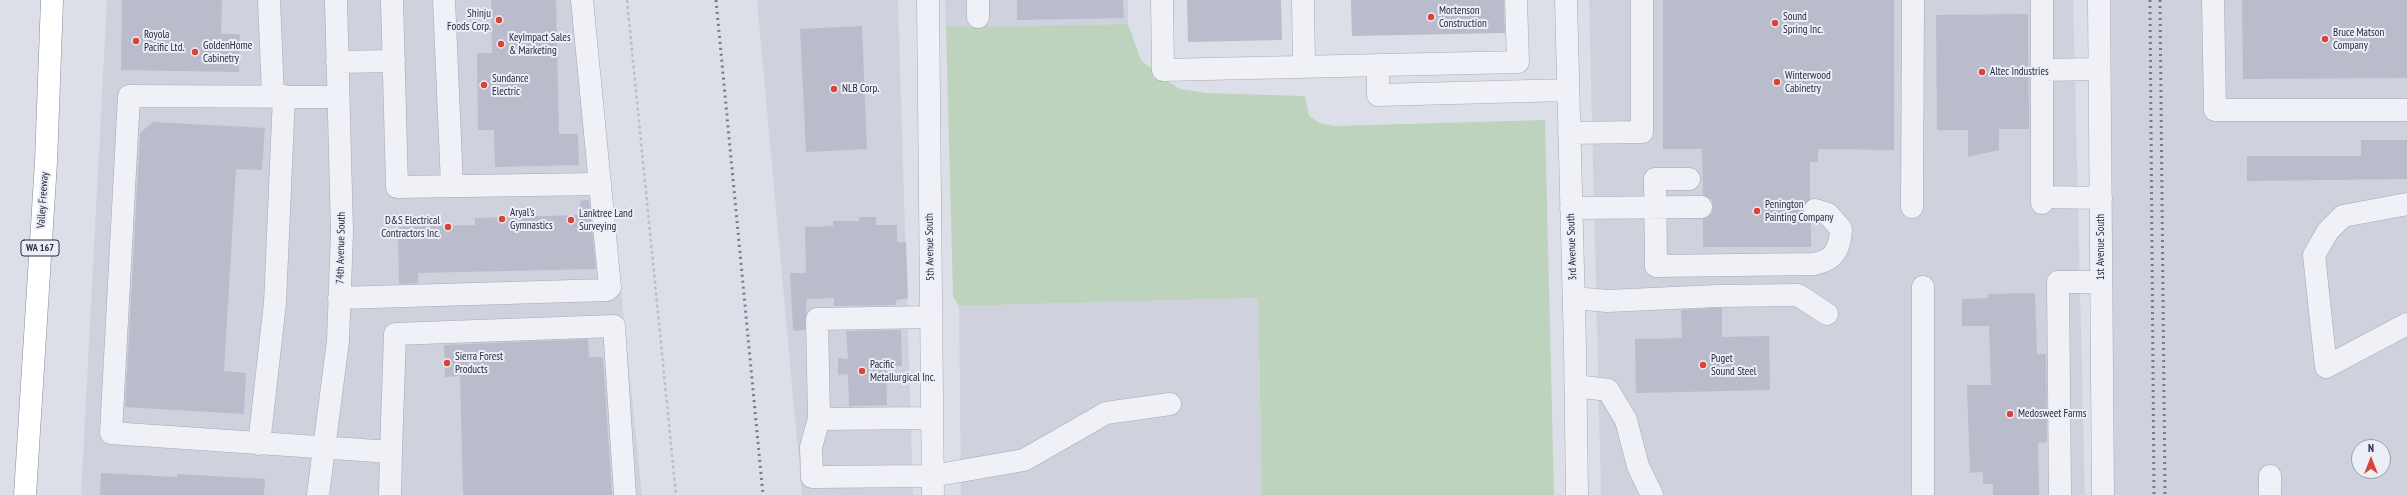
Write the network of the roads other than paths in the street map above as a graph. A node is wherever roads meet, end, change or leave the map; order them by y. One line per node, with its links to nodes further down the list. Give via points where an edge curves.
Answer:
1 (52, 0): 55 (highway, Valley Freeway / WA 167, via 46,162)
2 (269, 0): 26 (street)
3 (336, 0): 18 (street, 74th Avenue South)
4 (392, 0): 17 (street)
5 (444, 0): 32 (street)
6 (582, 0): 31 (street)
7 (928, 0): 45 (street, 5th Avenue South)
8 (1162, 0): 21 (street, via 1164,70)
9 (1303, 0): 21 (street)
10 (1516, 0): 19 (street)
11 (1566, 0): 24 (street, 3rd Avenue South)
12 (1642, 0): 29 (street, via 1642,132)
13 (1913, 0): 37 (street)
14 (2042, 0): 23 (street)
15 (2099, 0): 22 (street, 1st Avenue South)
16 (2214, 0): 28 (street, via 2216,110)
17 (394, 61): 18 (street); 32 (street, via 397,187)
18 (337, 62): 27 (street, 74th Avenue South)
19 (1518, 62): 20 (street); 25 (street)
20 (1378, 65): 21 (street); 25 (street, via 1378,95)
21 (1304, 66)
22 (2099, 69): 23 (street); 33 (street, 1st Avenue South)
23 (2042, 70): 33 (street, via 2042,200)
24 (1568, 90): 25 (street); 29 (street, 3rd Avenue South)
25 (1519, 92)
26 (278, 95): 27 (street); 51 (street, via 275,304); 51 (street, via 129,96 111,433)
27 (338, 97): 42 (street, 74th Avenue South, via 342,232)
28 (2407, 110)
29 (1569, 133): 38 (street, 3rd Avenue South)
30 (1689, 179): 35 (street, via 1655,179)
31 (600, 184): 32 (street); 42 (street, via 610,287 607,290)
32 (452, 185)
33 (2100, 198): 40 (street, 1st Avenue South)
34 (2407, 204): 46 (street, via 2343,216 2328,231 2314,255 2326,367)
35 (1656, 207): 36 (street); 38 (street); 39 (street, via 1656,266 1825,262 1836,253 1840,244 1841,229 1828,214)
36 (1701, 207)
37 (1912, 207)
38 (1571, 208): 43 (street, 3rd Avenue South)
39 (1815, 210)
40 (2101, 282): 62 (street, via 2058,282); 63 (street, 1st Avenue South)
41 (1922, 287): 61 (street)
42 (340, 298): 52 (street, 74th Avenue South, via 338,341)
43 (1574, 298): 44 (street, via 1607,301 1798,295); 47 (street, 3rd Avenue South)
44 (1827, 314)
45 (931, 317): 49 (street, 5th Avenue South); 50 (street, via 818,319)
46 (2407, 324)
47 (1576, 386): 59 (street, 3rd Avenue South); 60 (street, via 1608,390 1626,420 1638,466)
48 (1170, 404): 54 (street, via 1106,413 1024,460)
49 (932, 418): 50 (street); 54 (street, 5th Avenue South)
50 (819, 420): 54 (street, via 811,447 812,477)
51 (259, 444): 52 (street)
52 (324, 448): 53 (street); 56 (street, 74th Avenue South)
53 (391, 452): 57 (street); 58 (street, via 395,334 614,326)
54 (932, 486)
55 (25, 495)
56 (318, 495)
57 (390, 495)
58 (625, 495)
59 (1577, 495)
60 (1652, 495)
61 (1923, 495)
62 (2060, 495)
63 (2103, 495)

